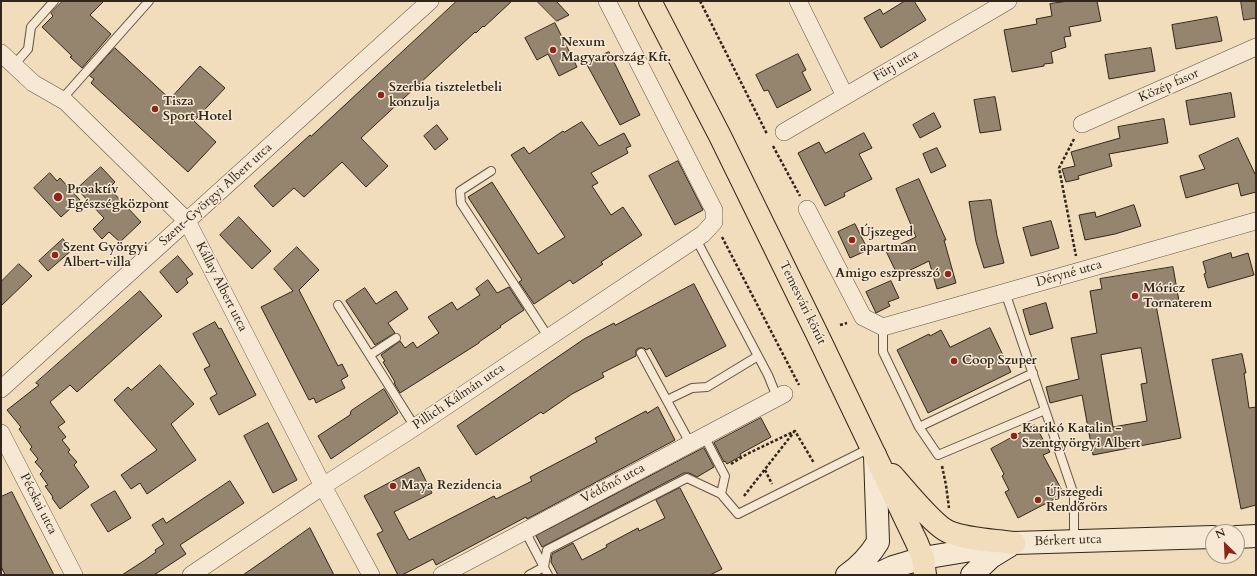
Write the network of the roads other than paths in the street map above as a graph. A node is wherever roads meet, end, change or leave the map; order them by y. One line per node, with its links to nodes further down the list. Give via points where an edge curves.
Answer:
1 (54, 1): 10 (lane, via 31,27 28,49)
2 (149, 1): 12 (lane)
3 (430, 1): 17 (street, Szent-Györgyi Albert utca)
4 (607, 1): 19 (street, Pillich Kálmán utca, via 714,216 703,234)
5 (650, 1): 37 (main road, Temesvári körút, via 720,136)
6 (798, 1): 11 (street)
7 (1008, 1): 11 (street, Fürj utca)
8 (1256, 47): 13 (street, Közép fasor)
9 (1, 53): 10 (street, Kállay Albert utca)
10 (14, 65): 12 (street, Kállay Albert utca, via 33,83)
11 (845, 96): 14 (street, Fürj utca)
12 (62, 99): 17 (street, Kállay Albert utca)
13 (1082, 124)
14 (784, 132)
15 (491, 171): 24 (lane, via 460,191 461,203)
16 (807, 209): 22 (street, via 863,317)
17 (187, 221): 29 (street, Szent-Györgyi Albert utca); 38 (street, Kállay Albert utca)
18 (1256, 221): 20 (street, Déryné utca)
19 (696, 239): 24 (street, Pillich Kálmán utca); 27 (lane)
20 (1005, 292): 22 (street, Déryné utca); 28 (lane)
21 (338, 305): 26 (lane)
22 (883, 327): 34 (lane, via 883,352)
23 (396, 338): 26 (lane)
24 (548, 338): 33 (street, Pillich Kálmán utca)
25 (641, 353): 31 (lane)
26 (370, 355): 33 (lane)
27 (758, 356): 30 (lane); 31 (lane, via 707,387 692,388)
28 (1033, 373): 32 (lane); 34 (lane)
29 (1, 388)
30 (781, 395): 36 (street, Védőnő utca)
31 (667, 400): 36 (lane)
32 (1045, 410): 34 (lane, via 938,455); 44 (lane, via 1074,495)
33 (415, 427): 38 (street, Pillich Kálmán utca)
34 (919, 428)
35 (1, 433): 48 (street, Pécskai utca)
36 (697, 440): 39 (lane, via 725,476); 40 (street, Védőnő utca)
37 (873, 451): 39 (lane, via 738,514); 45 (main road, via 938,526 948,532 969,537); 46 (main road, Temesvári körút); 54 (street, via 878,542)
38 (323, 486): 49 (street, Pillich Kálmán utca); 50 (street, Kállay Albert utca)
39 (721, 494): 47 (lane, via 687,478 547,550)
40 (525, 531): 47 (lane); 51 (street, Védőnő utca)
41 (1256, 536): 43 (street)
42 (1205, 537): 44 (street, Bérkert utca)
43 (1245, 537)
44 (1074, 540): 45 (street, Bérkert utca)
45 (1014, 543): 46 (street, Bérkert utca); 56 (street, via 991,557)
46 (924, 566): 55 (street, Bérkert utca, via 893,567)
47 (544, 567): 52 (lane); 53 (lane)
48 (74, 575)
49 (191, 575)
50 (371, 575)
51 (442, 575)
52 (529, 575)
53 (548, 575)
54 (847, 575)
55 (876, 575)
56 (972, 575)

